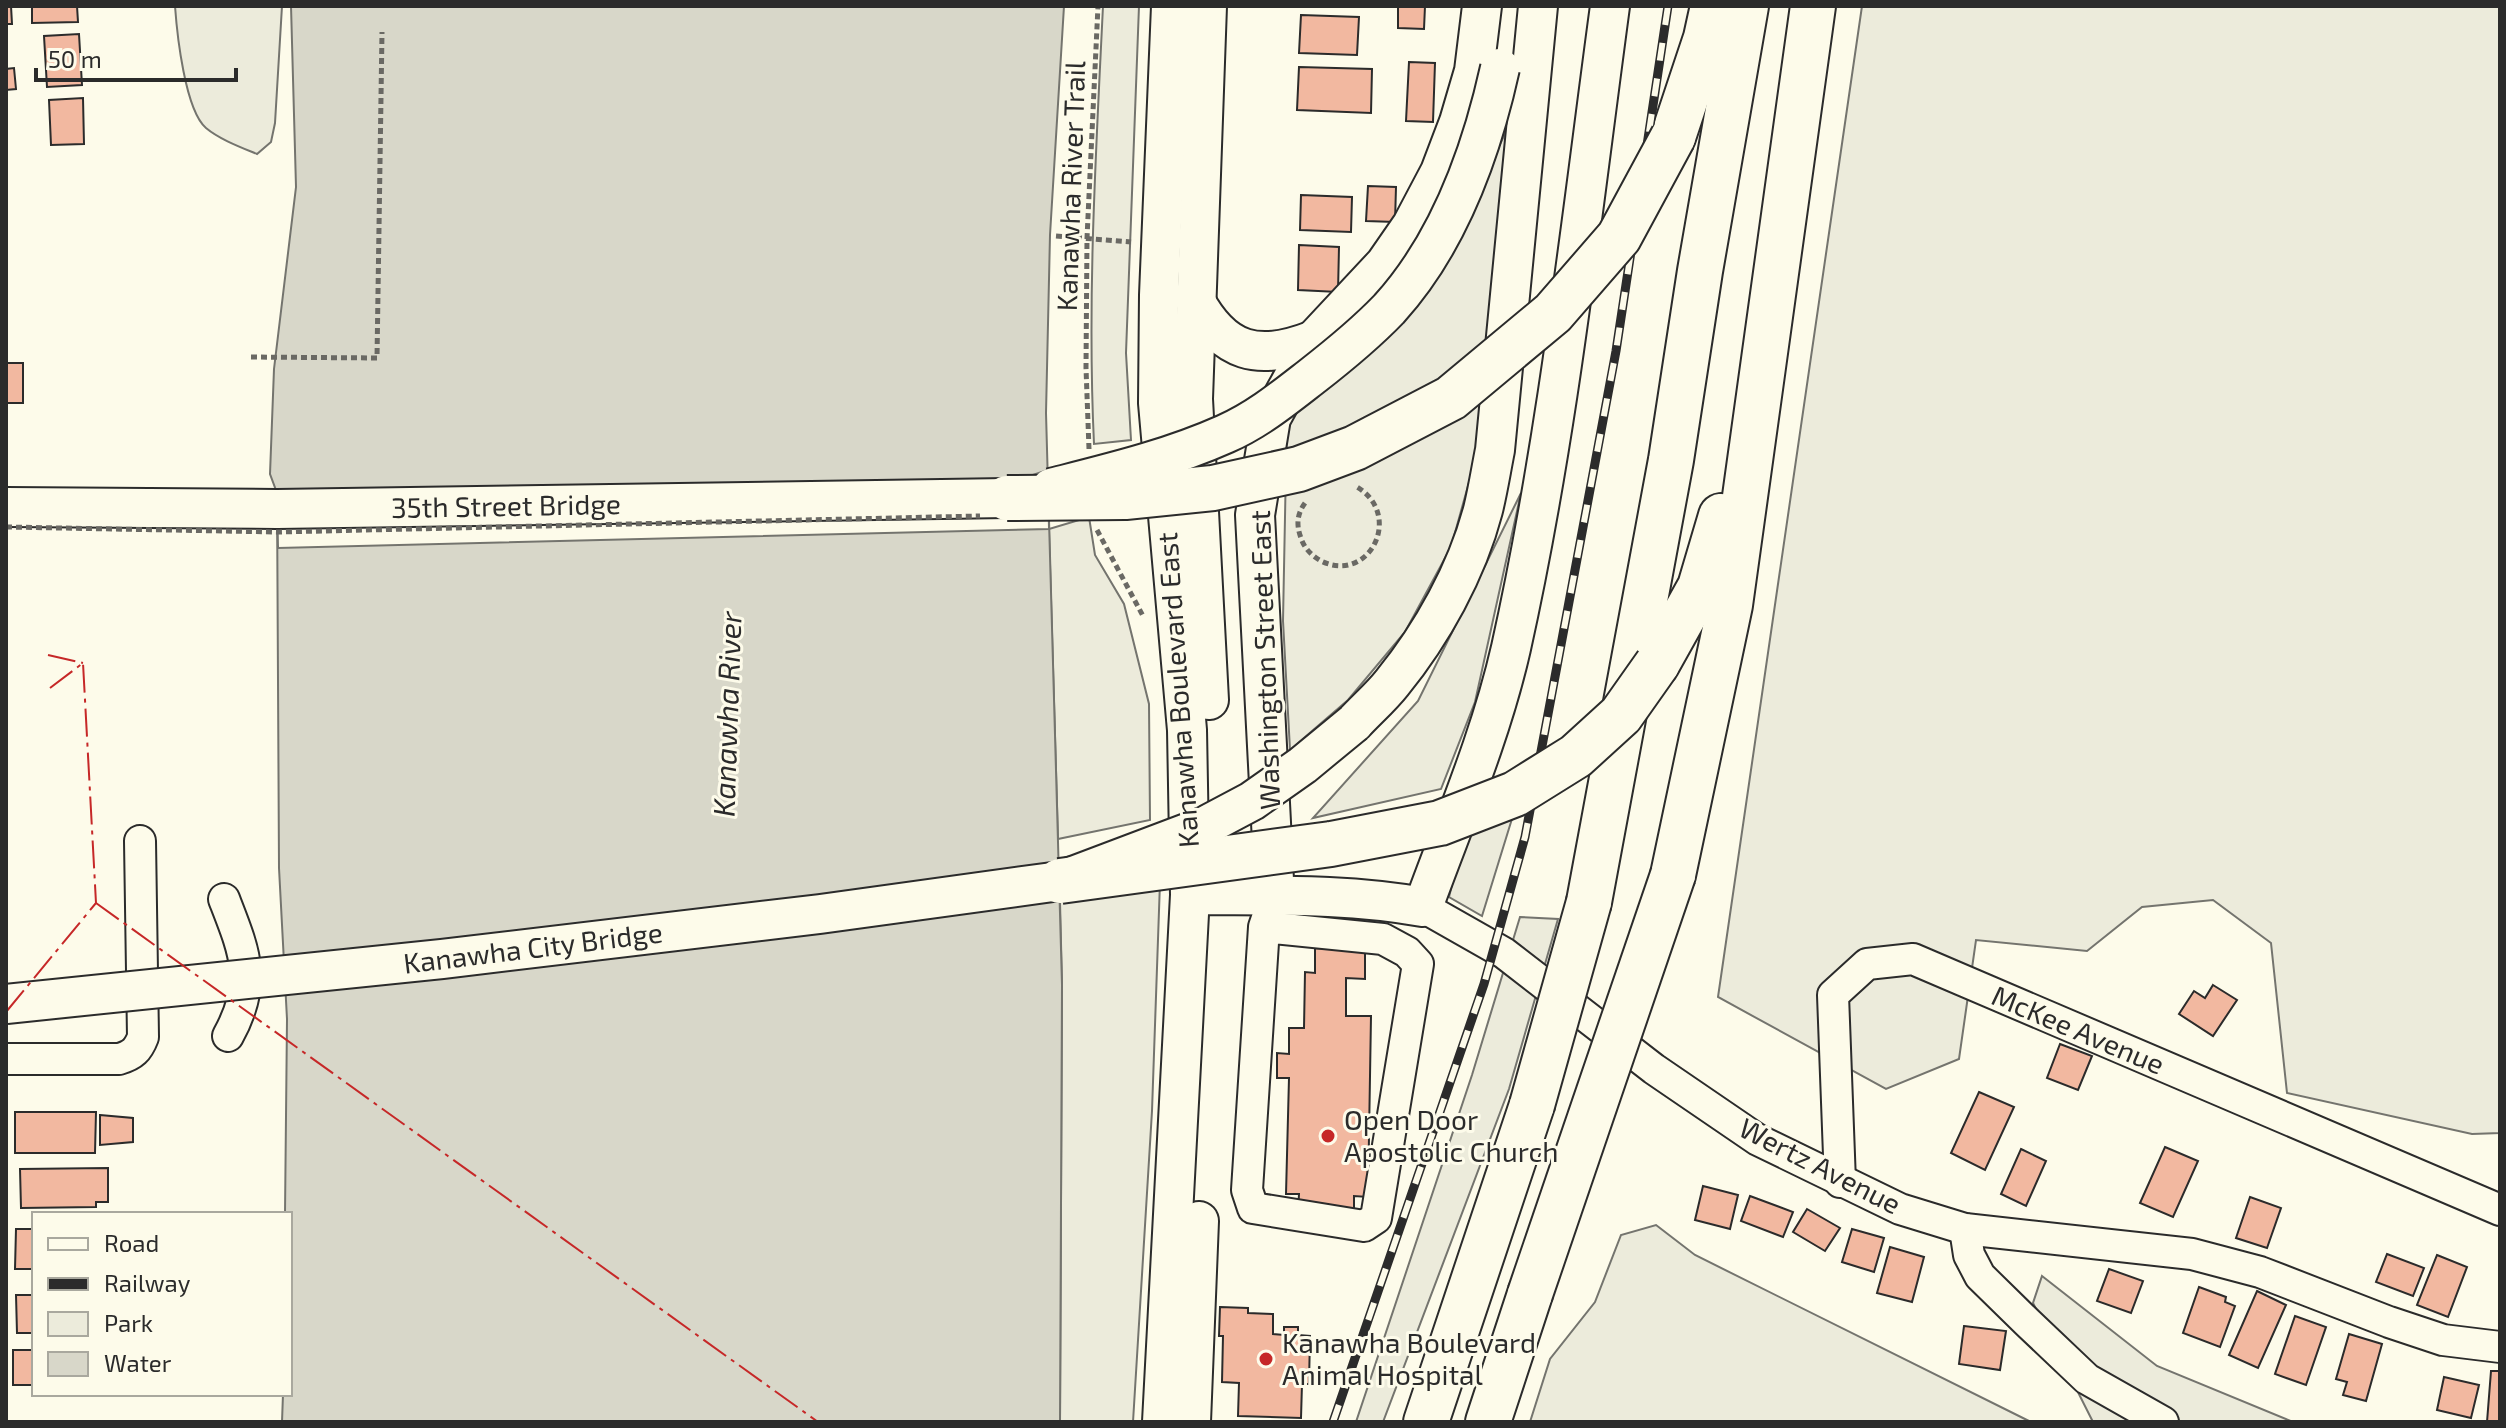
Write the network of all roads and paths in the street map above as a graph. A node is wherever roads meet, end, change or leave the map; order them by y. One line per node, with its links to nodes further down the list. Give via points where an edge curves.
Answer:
1 (1098, 6): 13 (path, Kanawha River Trail)
2 (1171, 6): 27 (main road, Kanawha Boulevard East, via 1158,403)
3 (1207, 6): 15 (main road, Kanawha Boulevard East)
4 (1482, 6): 17 (main road, Washington Street East, via 1474,71 1440,172 1385,264)
5 (1507, 6): 23 (main road, 35th Street Bridge, bridge, via 1489,119 1450,217 1389,308 1347,349 1265,413 1226,434 1139,466)
6 (1538, 6): 26 (main road, Kanawha City Bridge, bridge, via 1495,450 1482,511 1440,611 1392,683 1303,765 1203,827)
7 (1610, 6): 29 (main road, via 1547,461 1510,651)
8 (1713, 6): 23 (highway, bridge, via 1673,137 1619,237 1553,313 1451,398 1355,448 1299,469 1213,488)
9 (1746, 6): 40 (highway, bridge, via 1671,460 1589,902 1532,1105)
10 (1813, 6): 16 (highway)
11 (382, 32): 18 (path, via 377,358)
12 (1056, 236): 13 (path)
13 (1087, 238): 14 (path); 19 (path, Kanawha River Trail)
14 (1135, 243)
15 (1195, 300): 17 (main road, via 1220,336 1247,349 1291,349); 27 (main road, Kanawha Boulevard East, via 1193,399 1216,836)
16 (1768, 336): 26 (highway, bridge, via 1700,587 1621,715 1576,756 1515,794 1440,823 1331,844); 41 (highway, bridge, via 1730,605 1673,875)
17 (1314, 340): 30 (main road, Washington Street East, via 1271,418 1255,515)
18 (251, 357)
19 (1086, 368)
20 (1349, 484): 21 (path, via 1369,495 1381,523 1373,548 1357,562 1327,563 1303,544 1298,518)
21 (1310, 496)
22 (6, 507): 23 (main road, 35th Street Bridge)
23 (996, 507): 24 (path, bridge, via 278,532)
24 (6, 527)
25 (140, 841): 33 (street, via 139,1046 119,1059)
26 (1060, 881): 31 (main road, Kanawha City Bridge, bridge, via 473,955)
27 (1201, 895): 30 (main road, Wertz Avenue); 38 (main road, Kanawha Boulevard East); 39 (main road, Kanawha Boulevard East)
28 (224, 899): 32 (street, via 242,947 246,989 243,1010)
29 (1423, 907): 30 (main road, Wertz Avenue, via 1374,898); 34 (street, Wertz Avenue, via 1504,953 1654,1069 1758,1140)
30 (1270, 911): 30 (street, via 1383,939 1418,964 1376,1218 1364,1226 1253,1208 1247,1190)
31 (6, 1004)
32 (228, 1036)
33 (6, 1059)
34 (1840, 1182): 35 (street, McKee Avenue, via 1833,995 1867,964 1913,959); 36 (street, Wertz Avenue, via 1900,1209)
35 (2500, 1210)
36 (1965, 1229): 37 (street, Wertz Avenue, via 2192,1254 2260,1272 2443,1340); 42 (street, via 1969,1255 1980,1276 2028,1323 2087,1379)
37 (2500, 1347)
38 (1162, 1422)
39 (1191, 1422)
40 (1426, 1422)
41 (1488, 1422)
42 (2163, 1422)

